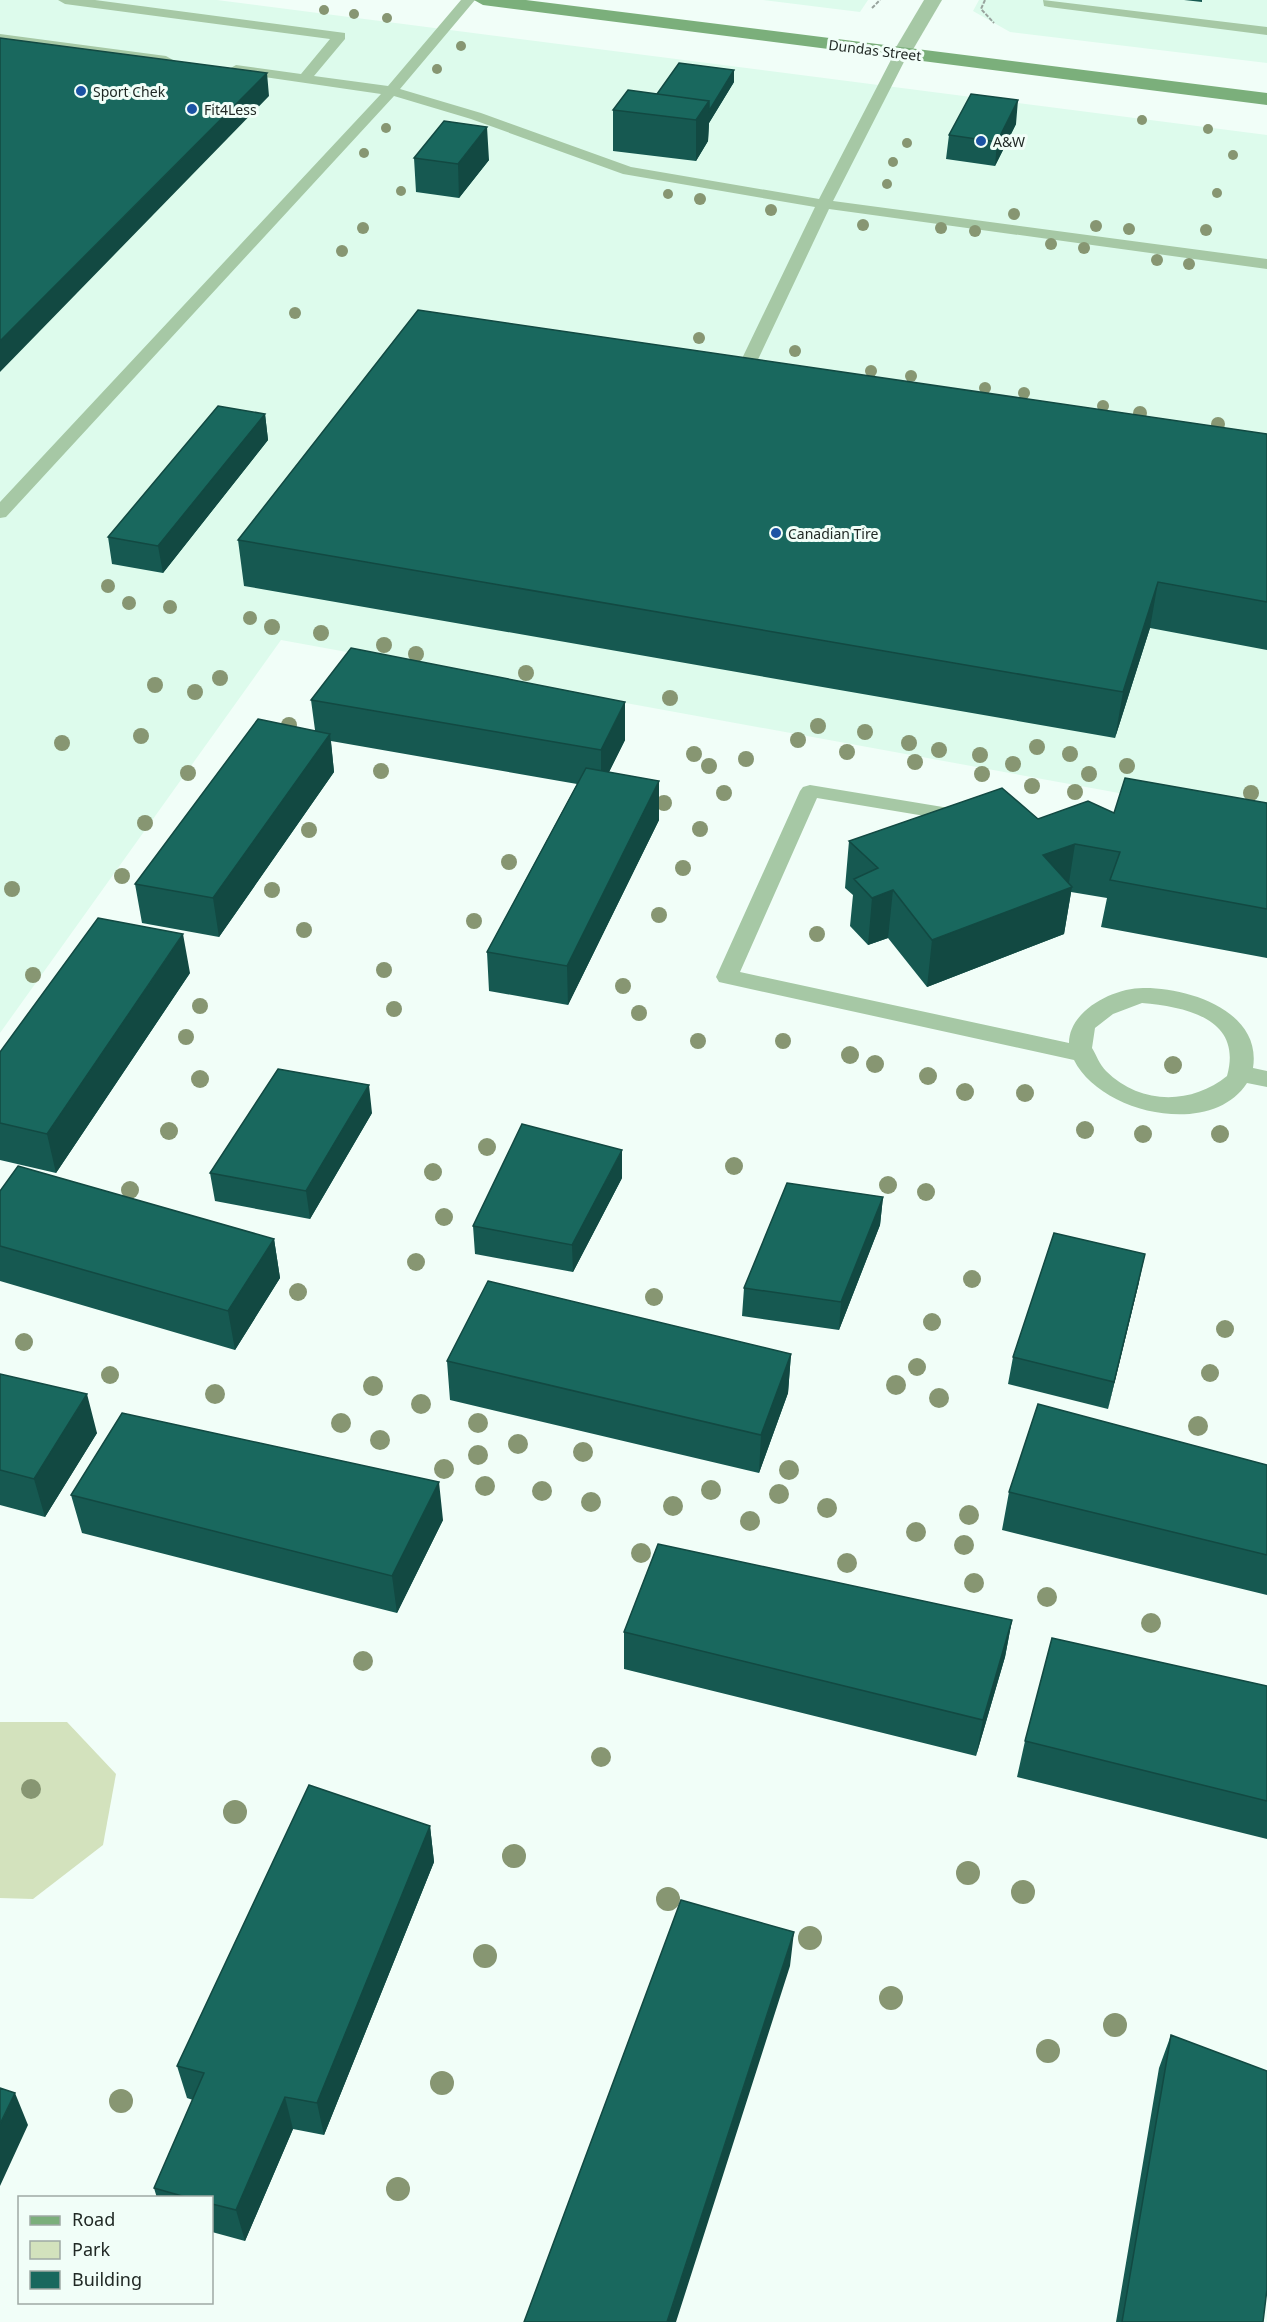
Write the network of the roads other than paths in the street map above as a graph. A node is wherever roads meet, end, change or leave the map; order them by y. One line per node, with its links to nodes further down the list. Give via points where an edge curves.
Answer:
1 (66, 0): 11 (lane, via 340,36)
2 (468, 0): 12 (lane)
3 (483, 0): 8 (main road, Dundas Street)
4 (933, 0): 8 (street)
5 (1050, 0): 6 (lane, via 1049,3)
6 (1267, 31)
7 (0, 38): 9 (lane)
8 (901, 54): 13 (main road, Dundas Street); 14 (lane)
9 (176, 61)
10 (223, 67): 11 (lane)
11 (305, 78): 12 (lane)
12 (391, 91): 14 (lane, via 476,116 628,171); 17 (lane)
13 (1267, 99)
14 (825, 204): 15 (lane); 16 (lane, via 744,371)
15 (1267, 264)
16 (778, 376)
17 (0, 513)
18 (982, 820): 19 (lane, via 810,791 728,977)
19 (1084, 1054): 20 (lane, via 1085,1061 1100,1078 1120,1093 1146,1102 1201,1102 1223,1093); 20 (lane, via 1081,1042 1086,1025 1098,1010 1118,1000 1142,995 1168,997 1208,1010 1231,1029 1241,1046 1243,1064)
20 (1239, 1073): 21 (lane)
21 (1267, 1079)

